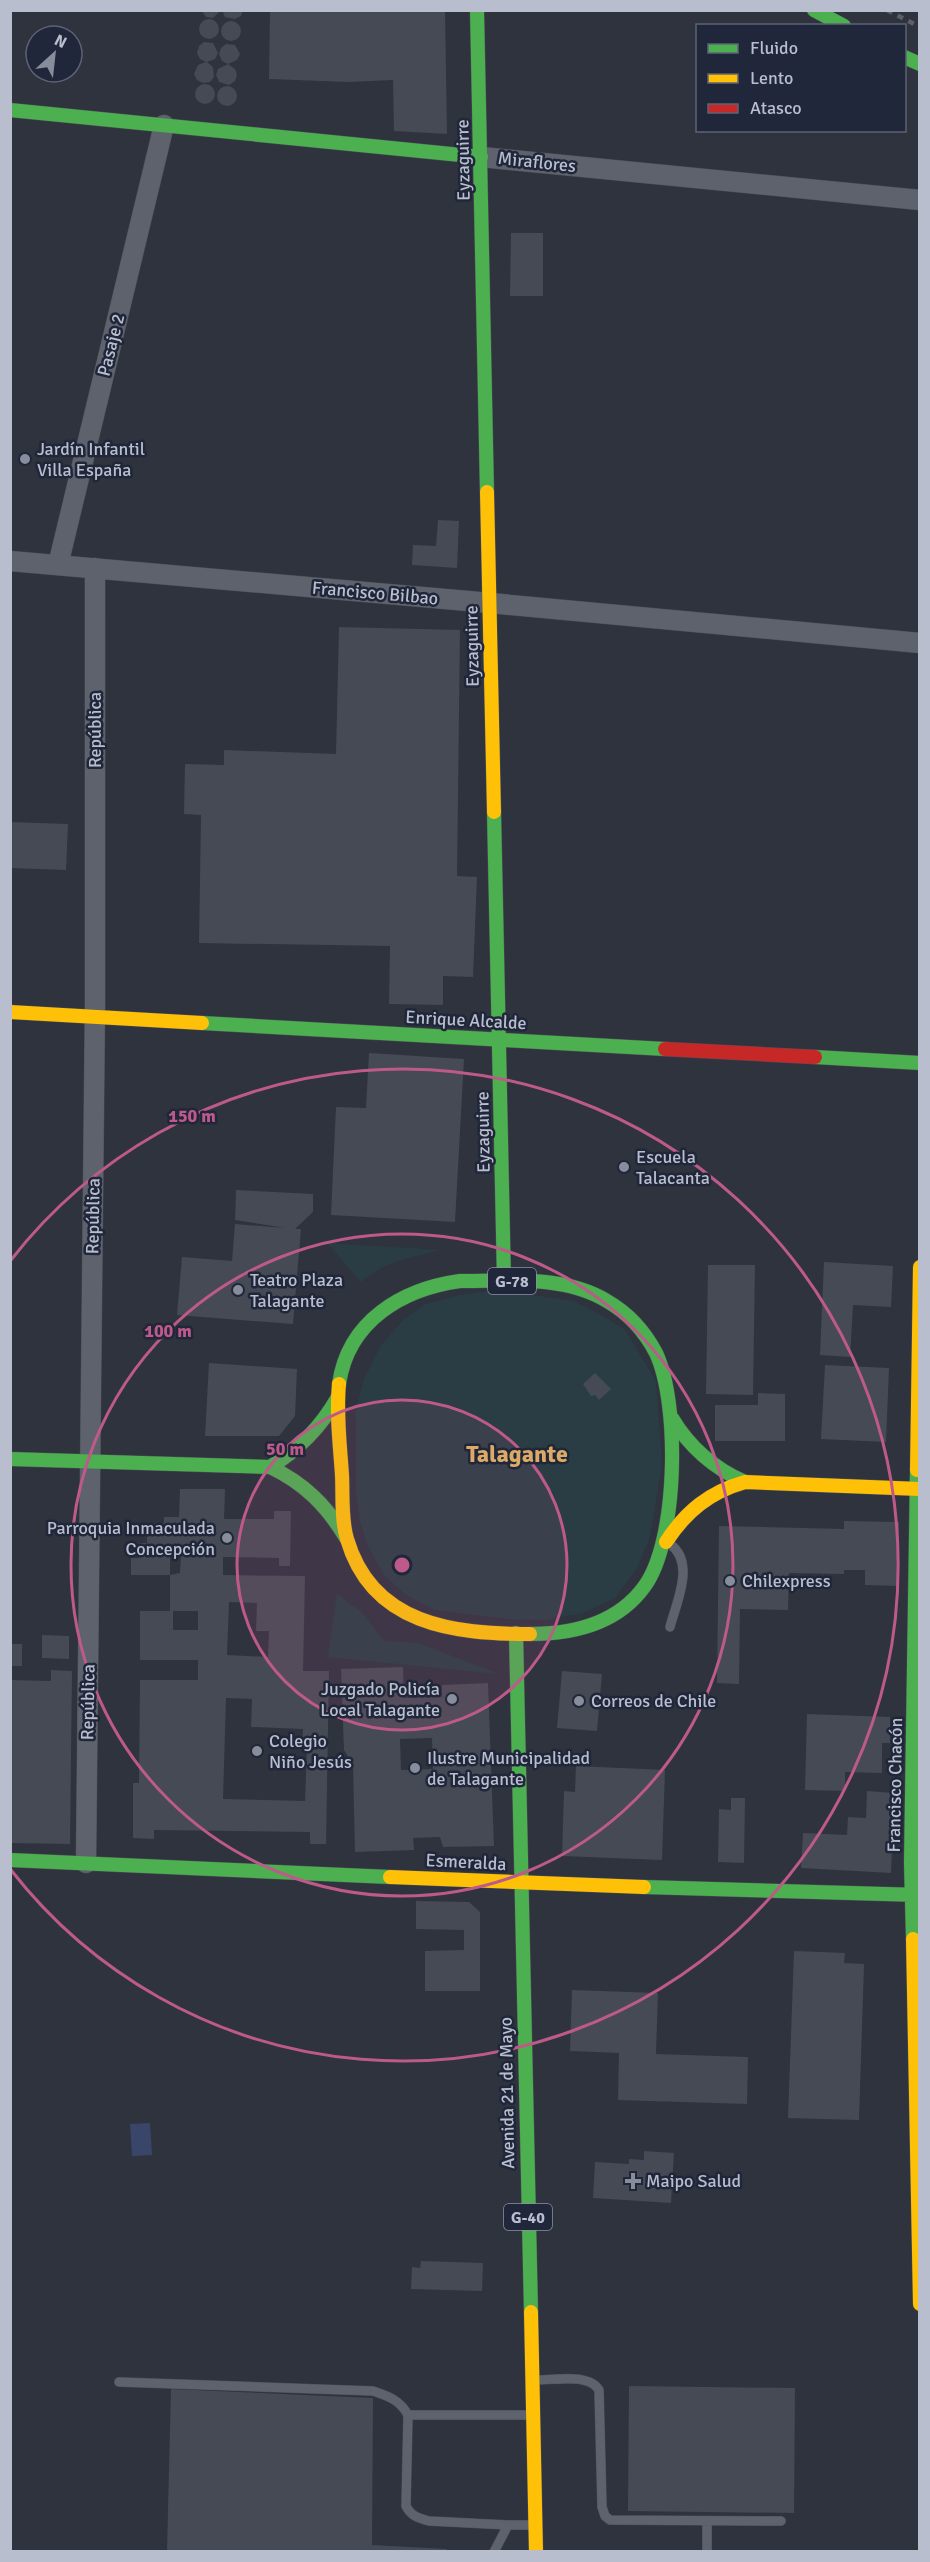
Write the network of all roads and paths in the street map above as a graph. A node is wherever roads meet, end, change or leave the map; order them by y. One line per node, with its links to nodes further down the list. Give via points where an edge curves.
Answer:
1 (477, 10): 8 (main road, Eyzaguirre)
2 (814, 10): 3 (main road)
3 (840, 24)
4 (906, 58): 5 (main road)
5 (920, 64)
6 (10, 110): 7 (main road, Miraflores)
7 (164, 125): 8 (main road, Miraflores); 11 (street, Pasaje 2)
8 (481, 157): 9 (street, Miraflores); 13 (main road, Eyzaguirre)
9 (920, 200)
10 (10, 561): 11 (street, Francisco Bilbao)
11 (58, 565): 12 (street, Francisco Bilbao)
12 (94, 568): 13 (street, Francisco Bilbao); 16 (street, República)
13 (489, 603): 14 (street, Francisco Bilbao); 17 (main road, Eyzaguirre)
14 (920, 643)
15 (10, 1012): 16 (main road, Enrique Alcalde)
16 (95, 1017): 17 (main road, Enrique Alcalde); 24 (street, República)
17 (499, 1039): 18 (main road, Enrique Alcalde); 20 (main road, Eyzaguirre)
18 (920, 1064)
19 (920, 1267): 27 (main road, Francisco Chacón)
20 (504, 1281): 21 (main road, G-78, via 442,1282 391,1302 370,1319 351,1348 340,1375); 22 (main road, G-78, via 578,1289 622,1312 646,1336 657,1356)
21 (338, 1397): 25 (main road, G-78, via 308,1442); 28 (main road, G-78)
22 (672, 1418): 26 (main road, G-78, via 702,1458); 29 (main road, G-78)
23 (10, 1459): 24 (main road, G-78)
24 (91, 1461): 25 (main road, G-78); 33 (street, República)
25 (270, 1467): 28 (main road, G-78, via 310,1490)
26 (745, 1482): 27 (main road, G-78); 29 (main road, G-78, via 699,1502 686,1513)
27 (919, 1489): 35 (main road, Francisco Chacón)
28 (346, 1538): 31 (main road, G-78, via 371,1587 408,1616 442,1628)
29 (666, 1542): 30 (lane, via 680,1554 684,1568); 31 (main road, G-78, via 649,1579 610,1617 569,1632)
30 (670, 1627)
31 (516, 1633): 34 (main road, Avenida 21 de Mayo / G-40)
32 (10, 1860): 33 (main road, Esmeralda)
33 (86, 1863): 34 (main road, Esmeralda)
34 (520, 1883): 35 (main road, Esmeralda); 38 (main road, Avenida 21 de Mayo / G-40)
35 (915, 1895): 36 (main road, Francisco Chacón)
36 (918, 2147): 37 (main road, Francisco Chacón)
37 (920, 2304)
38 (532, 2380): 41 (main road, Avenida 21 de Mayo / G-40); 42 (lane, via 587,2381 599,2390 605,2516 615,2521)
39 (120, 2382): 40 (lane, via 373,2391 403,2405)
40 (408, 2415): 41 (lane); 44 (lane, via 406,2506 410,2513 429,2521)
41 (533, 2415): 45 (main road, Avenida 21 de Mayo / G-40)
42 (707, 2521): 43 (lane); 48 (lane)
43 (781, 2521)
44 (508, 2525): 45 (lane); 46 (lane)
45 (536, 2525): 47 (main road, Avenida 21 de Mayo / G-40)
46 (494, 2552)
47 (536, 2552)
48 (707, 2552)

